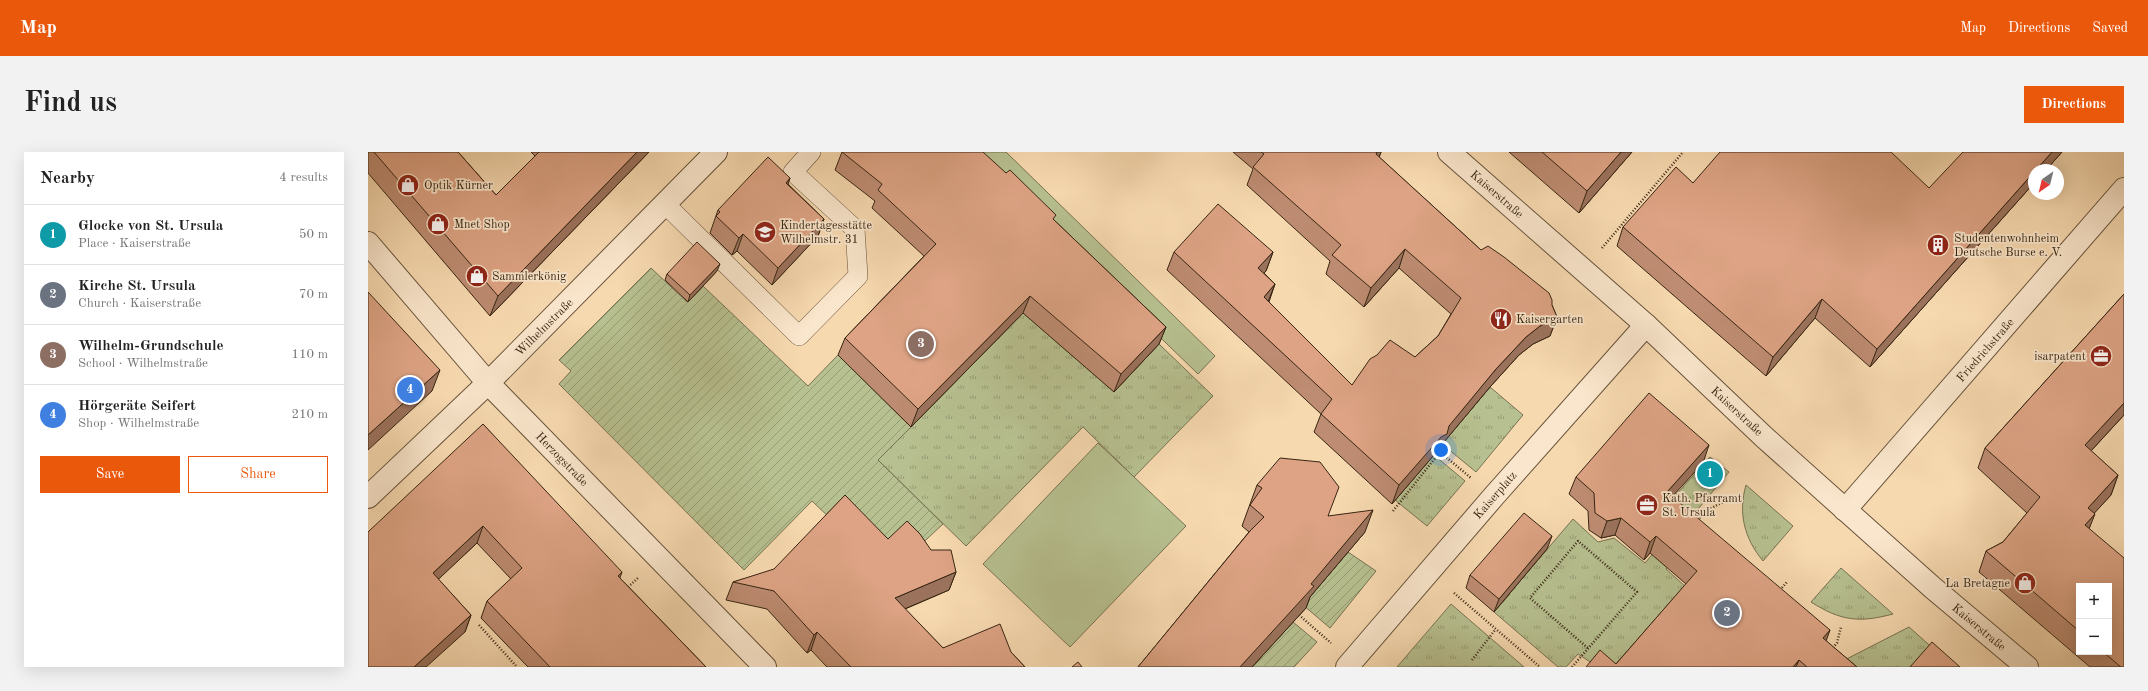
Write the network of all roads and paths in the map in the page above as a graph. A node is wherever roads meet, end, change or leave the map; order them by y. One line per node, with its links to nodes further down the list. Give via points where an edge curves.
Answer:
1 (716, 152): 6 (street, Wilhelmstraße)
2 (812, 152): 6 (lane, via 793,172 855,229 858,276 800,336)
3 (1449, 152): 8 (street, Kaiserstraße)
4 (1683, 152): 8 (path)
5 (2124, 189): 14 (street, Friedrichstraße)
6 (665, 204): 10 (street, Wilhelmstraße)
7 (368, 243): 10 (street, Herzogstraße)
8 (1584, 270): 9 (street, Kaiserstraße)
9 (1646, 325): 11 (street, Kaiserplatz); 14 (street, Kaiserstraße)
10 (488, 383): 12 (street, Wilhelmstraße); 17 (street, Herzogstraße)
11 (1494, 496): 15 (path, via 1440,452); 29 (street, Kaiserplatz)
12 (368, 497)
13 (1732, 497): 16 (path, via 1708,510)
14 (1845, 510): 34 (street, Kaiserstraße)
15 (1393, 511)
16 (1696, 522)
17 (659, 558): 20 (path); 31 (street, Herzogstraße)
18 (1787, 582): 21 (path)
19 (1454, 593): 25 (path)
20 (620, 594)
21 (1776, 594)
22 (1299, 615): 29 (path)
23 (478, 624): 30 (path)
24 (1841, 627): 27 (path, via 1837,643)
25 (1495, 630): 28 (path); 32 (path)
26 (1589, 649): 26 (path, via 1637,592 1578,541 1530,598); 33 (path)
27 (1827, 655)
28 (1472, 660)
29 (1350, 664)
30 (517, 667)
31 (765, 667)
32 (1540, 667)
33 (1572, 667)
34 (2027, 667)

